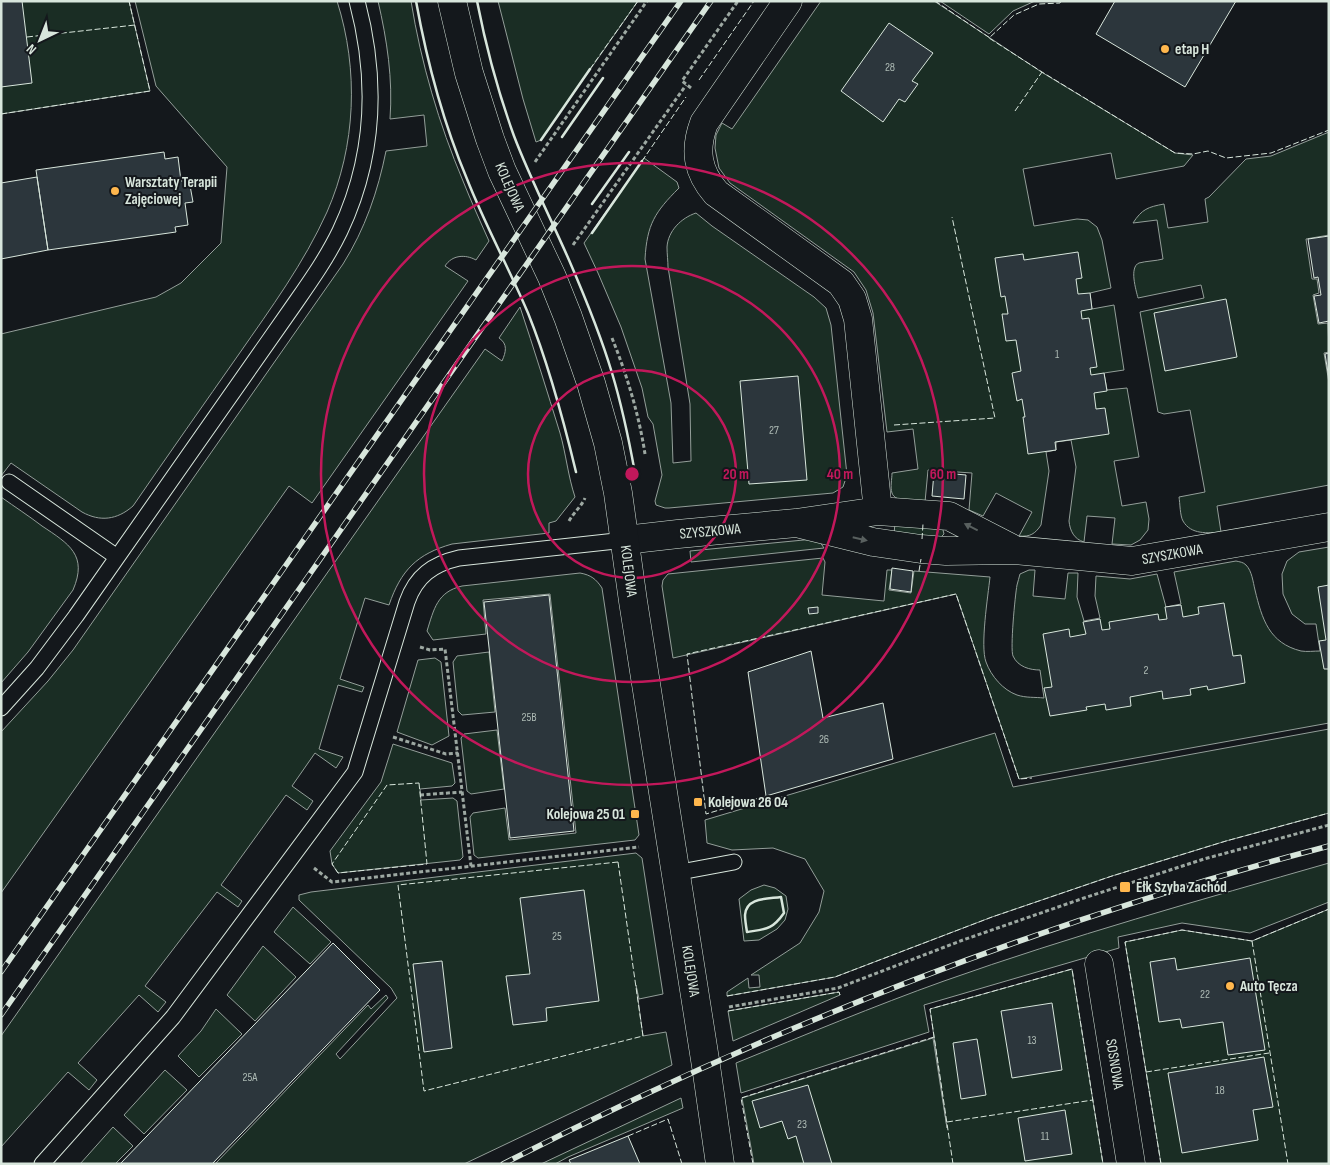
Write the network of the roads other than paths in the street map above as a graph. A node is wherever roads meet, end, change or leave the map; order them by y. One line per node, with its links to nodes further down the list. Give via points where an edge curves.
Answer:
1 (357, 1): 10 (lane, via 365,34 370,81 370,124 364,164 346,218 309,283)
2 (452, 1): 8 (street, KOLEJOWA, via 468,73 490,139 552,277 591,383 612,460)
3 (788, 1): 5 (street, via 704,123 698,156 704,175 716,193 841,282 852,300 858,319)
4 (9, 482): 10 (lane)
5 (878, 511): 6 (street, SZYSZKOWA); 9 (street, SZYSZKOWA, one-way to 5, via 949,516)
6 (796, 523): 8 (street, SZYSZKOWA); 9 (street, SZYSZKOWA, one-way to 9, via 873,542 921,549)
7 (1329, 527): 9 (street, SZYSZKOWA, via 1132,561)
8 (625, 540): 13 (street, KOLEJOWA); 15 (lane, via 459,558 432,568 418,580 406,602 355,772 173,1017)
9 (1014, 550)
10 (117, 557): 11 (lane, via 58,641)
11 (1, 708)
12 (734, 862): 13 (lane)
13 (675, 873): 16 (street, KOLEJOWA)
14 (1099, 964): 17 (street, SOSNOWA)
15 (42, 1164)
16 (720, 1164)
17 (1130, 1164)

